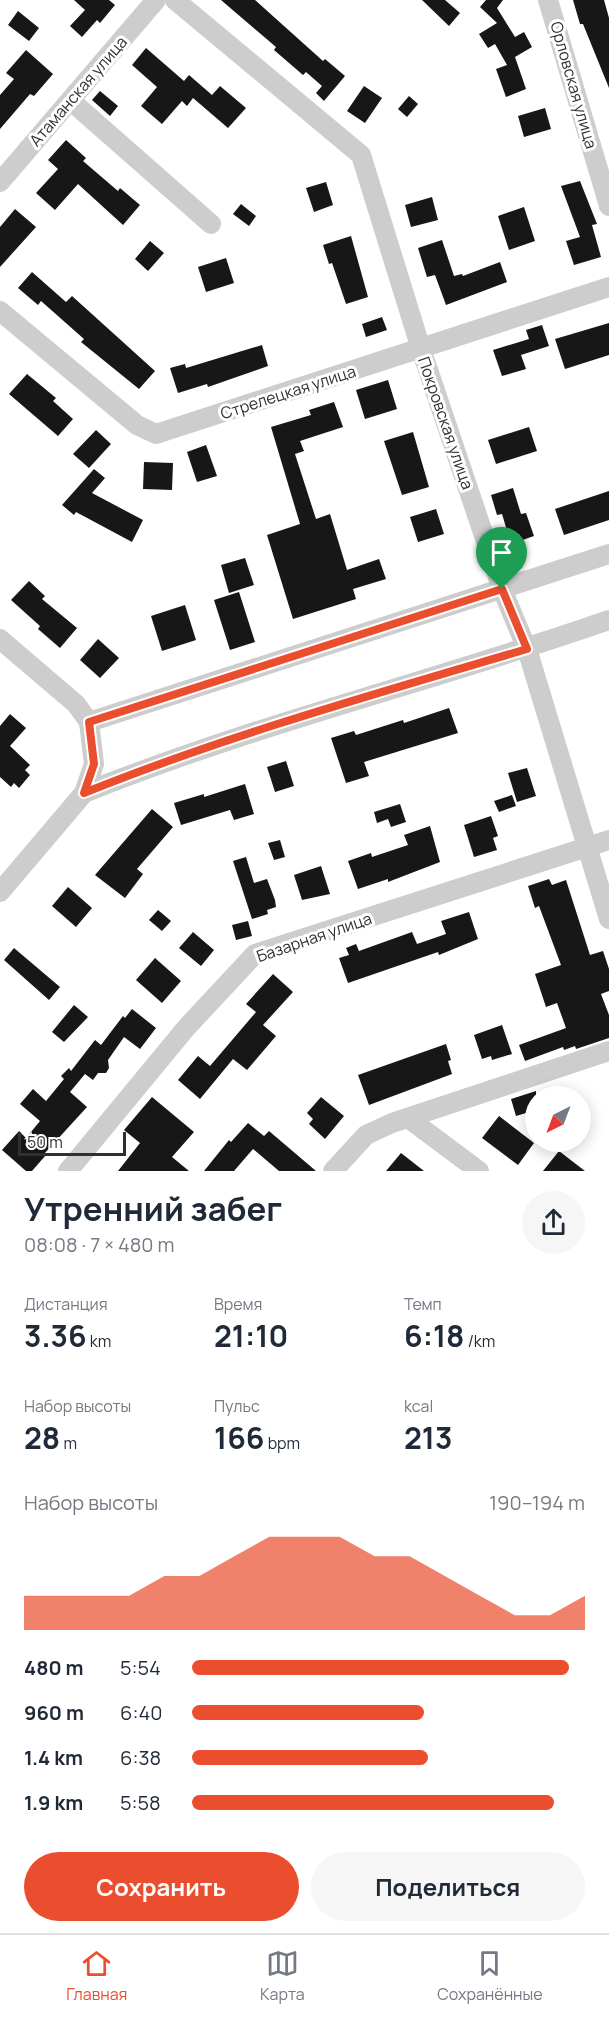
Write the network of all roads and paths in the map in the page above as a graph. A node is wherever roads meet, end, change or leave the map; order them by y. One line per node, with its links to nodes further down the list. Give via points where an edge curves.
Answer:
1 (156, 0): 4 (street, Атаманская улица)
2 (175, 0): 10 (street, Покровская улица, via 361,155)
3 (548, 0): 6 (street, Орловская улица)
4 (70, 100): 5 (street, Атаманская улица); 7 (street)
5 (0, 183)
6 (609, 206)
7 (211, 224)
8 (609, 287): 10 (street, Стрелецкая улица)
9 (0, 311): 10 (street, Стрелецкая улица, via 137,425 156,434)
10 (421, 350): 12 (street, Покровская улица)
11 (609, 554): 12 (street)
12 (502, 589): 15 (street, Покровская улица); 16 (street)
13 (609, 620): 15 (street)
14 (0, 639): 16 (street, via 76,704)
15 (527, 649): 17 (street, via 338,706); 19 (street, Покровская улица)
16 (89, 722): 17 (street, via 94,764)
17 (84, 793): 20 (street)
18 (609, 840): 19 (street, Базарная улица)
19 (586, 847): 21 (street, Покровская улица); 24 (street, Базарная улица, via 255,954 186,1028)
20 (0, 892)
21 (609, 919)
22 (609, 1051): 23 (street)
23 (408, 1118): 25 (street, via 366,1135); 26 (street)
24 (68, 1171)
25 (333, 1171)
26 (479, 1171)

